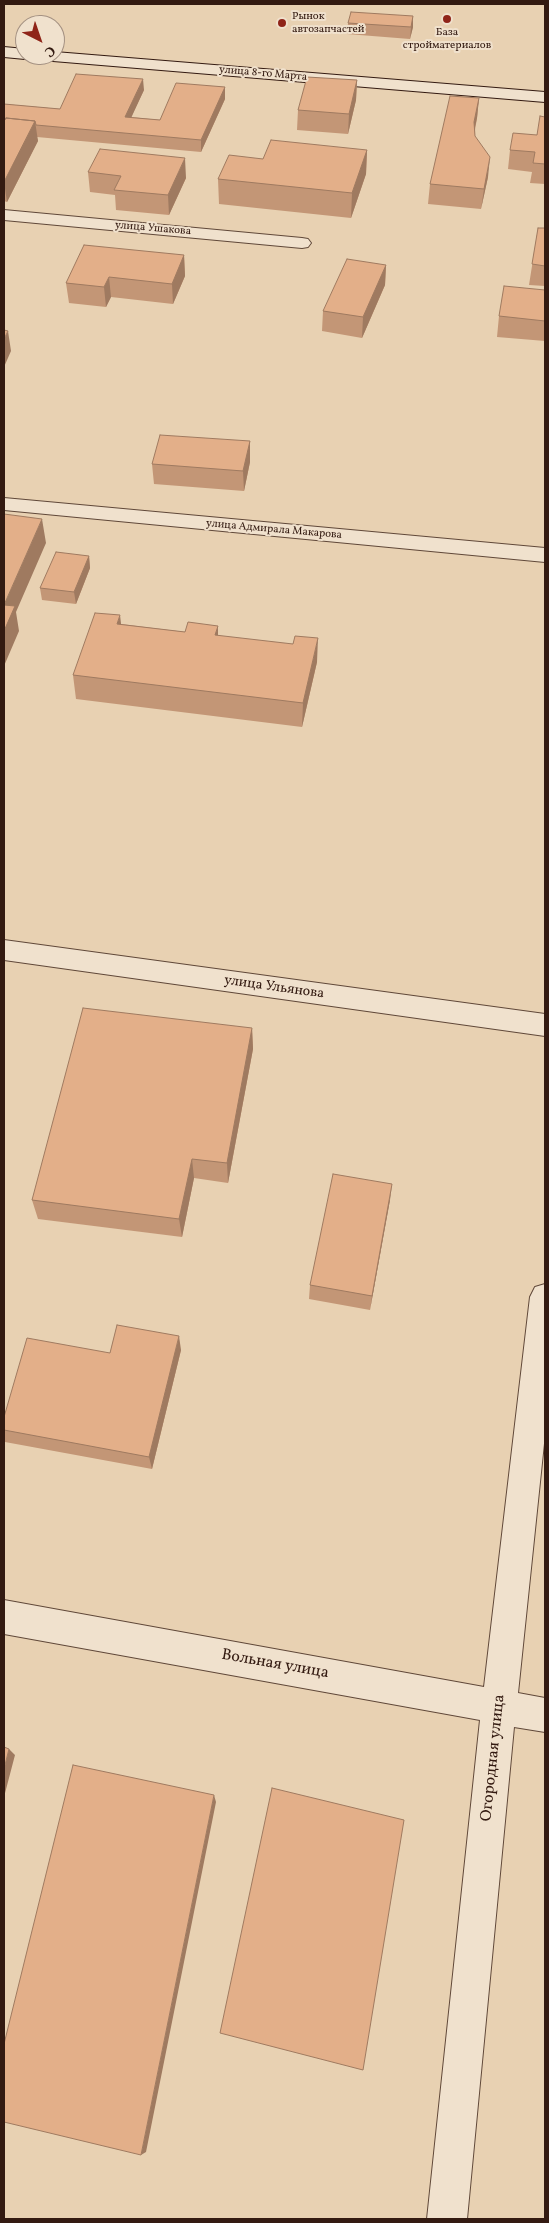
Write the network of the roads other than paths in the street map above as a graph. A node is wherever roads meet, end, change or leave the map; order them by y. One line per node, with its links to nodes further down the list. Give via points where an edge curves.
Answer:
1 (65, 57): 2 (street, улица 8-го Марта)
2 (545, 97)
3 (4, 216): 4 (street, улица Ушакова)
4 (302, 243)
5 (4, 504): 6 (street, улица Адмирала Макарова)
6 (545, 555)
7 (4, 950): 8 (street, улица Ульянова)
8 (545, 1025)
9 (545, 1297): 11 (street, Огородная улица)
10 (4, 1616): 11 (street, Вольная улица)
11 (499, 1706): 12 (street, Вольная улица); 13 (street, Огородная улица)
12 (545, 1715)
13 (447, 2219)

